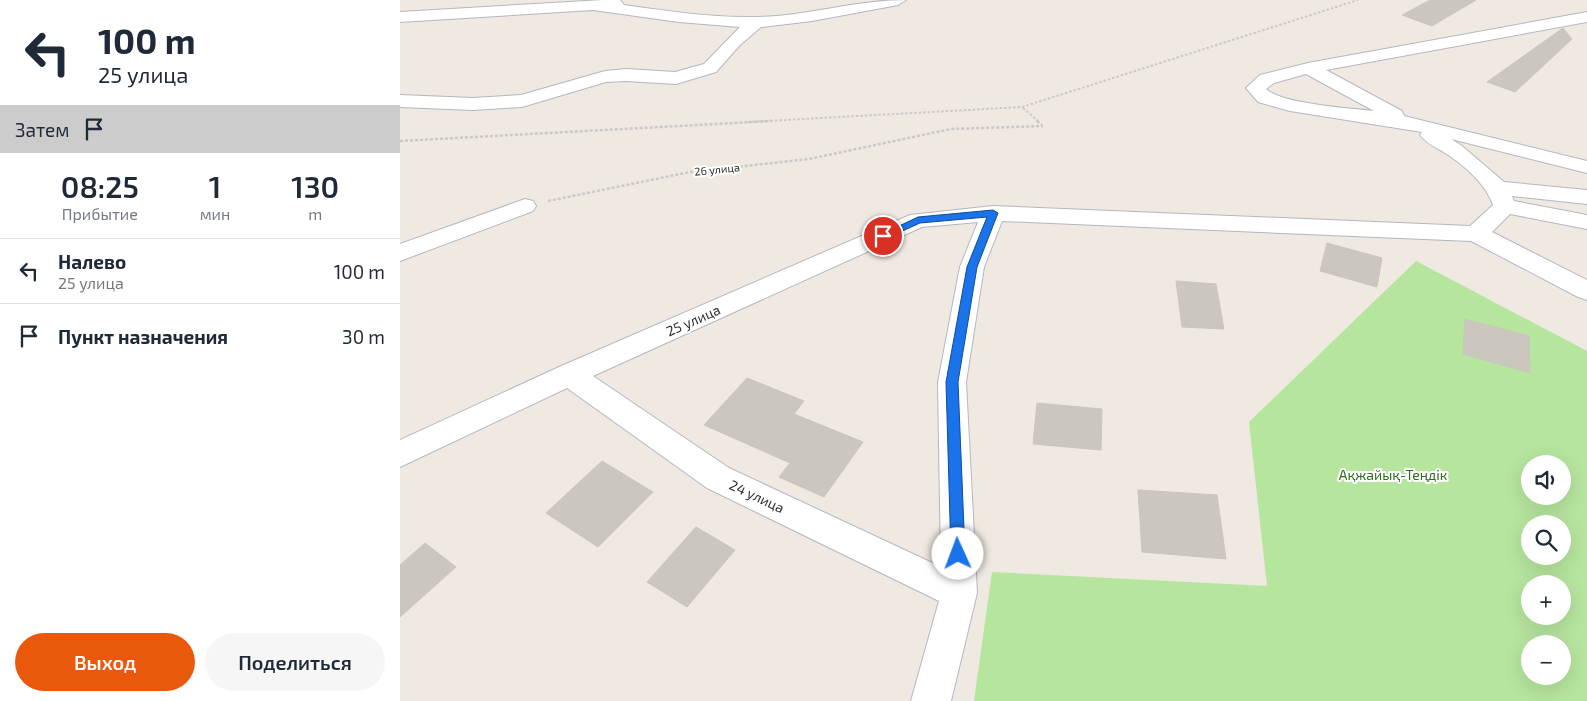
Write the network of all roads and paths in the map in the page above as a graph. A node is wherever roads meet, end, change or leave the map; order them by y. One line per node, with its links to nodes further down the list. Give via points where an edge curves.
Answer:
1 (438, 0): 6 (street)
2 (646, 0): 5 (street)
3 (898, 0): 9 (street, via 797,19)
4 (1358, 0): 12 (path)
5 (599, 7): 7 (street); 9 (street)
6 (400, 9)
7 (400, 17)
8 (1587, 17): 10 (street)
9 (757, 22): 11 (street, via 734,41 710,68 676,78 605,77 522,101 473,104)
10 (1308, 68): 13 (street); 13 (street, via 1272,77 1255,88 1265,98 1290,105)
11 (400, 101)
12 (1022, 108): 14 (path); 18 (path, 26 улица, via 1043,126 951,129 809,159 690,172)
13 (1412, 123): 15 (street); 17 (street, via 1455,150)
14 (400, 141)
15 (1587, 167)
16 (1587, 196): 17 (street)
17 (1502, 197): 20 (street); 21 (street)
18 (525, 206): 22 (street)
19 (993, 213): 21 (street, 25 улица); 24 (street, 25 улица, via 918,220); 26 (street, via 972,267 952,382)
20 (1587, 222)
21 (1476, 234): 23 (street)
22 (400, 252)
23 (1587, 291)
24 (569, 375): 25 (street, 25 улица); 26 (street, 24 улица, via 718,478)
25 (400, 454)
26 (959, 593): 27 (street)
27 (931, 701)

